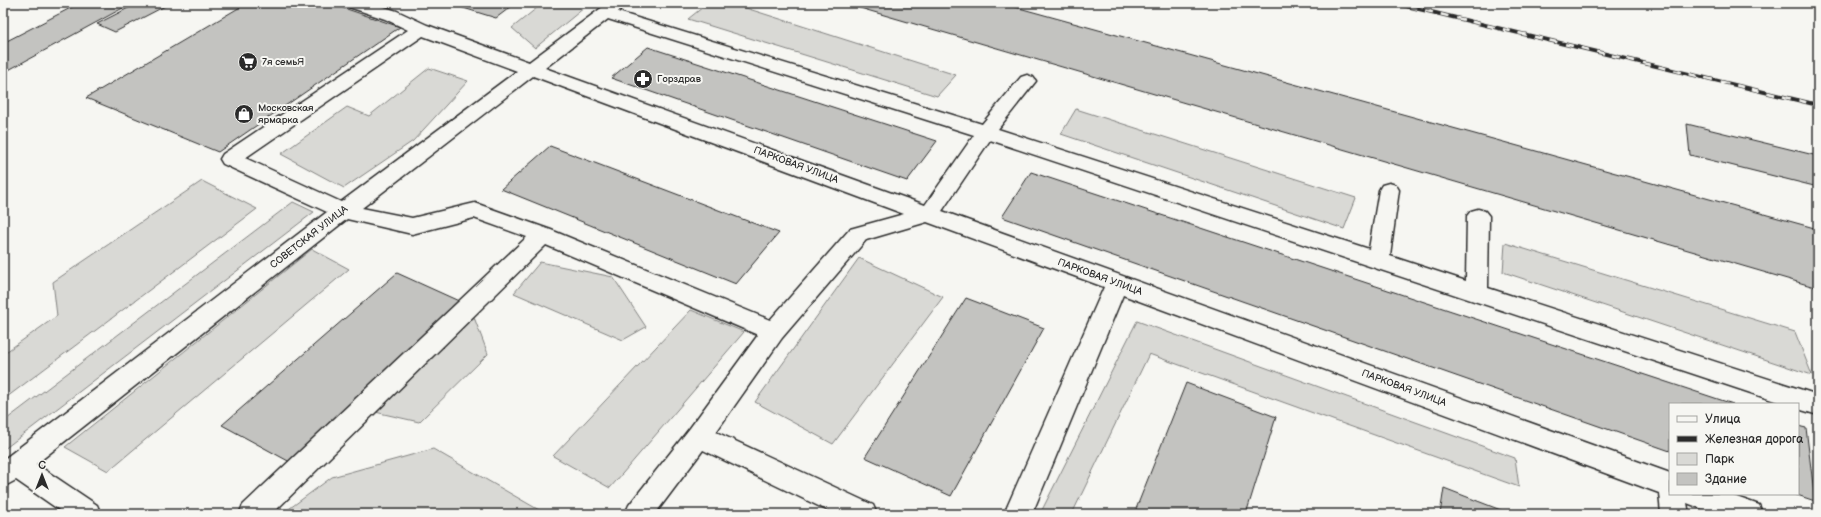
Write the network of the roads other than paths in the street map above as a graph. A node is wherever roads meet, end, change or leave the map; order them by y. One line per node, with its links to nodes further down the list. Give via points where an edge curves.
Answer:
1 (355, 3): 3 (street, ПАРКОВАЯ УЛИЦА, via 391,15)
2 (611, 8): 4 (street, СОВЕТСКАЯ УЛИЦА); 6 (street)
3 (421, 29): 4 (street, ПАРКОВАЯ УЛИЦА); 8 (street, via 230,159)
4 (530, 68): 8 (street, СОВЕТСКАЯ УЛИЦА); 9 (street, ПАРКОВАЯ УЛИЦА)
5 (1027, 81): 6 (street)
6 (986, 132): 9 (street); 12 (street)
7 (1389, 190): 12 (street)
8 (343, 211): 11 (street, via 412,226 475,210); 18 (street, СОВЕТСКАЯ УЛИЦА)
9 (929, 214): 13 (street, ПАРКОВАЯ УЛИЦА); 15 (street, via 858,234)
10 (1478, 216): 14 (street)
11 (543, 235): 15 (street); 23 (street)
12 (1378, 260): 14 (street)
13 (1117, 283): 19 (street, ПАРКОВАЯ УЛИЦА); 26 (street)
14 (1477, 292): 16 (street)
15 (774, 332): 17 (street)
16 (1818, 405)
17 (699, 436): 24 (street); 25 (street)
18 (10, 470): 22 (street)
19 (1669, 485)
20 (1672, 495): 27 (street)
21 (1697, 495): 28 (street)
22 (87, 514)
23 (253, 514)
24 (639, 514)
25 (863, 514)
26 (1018, 514)
27 (1675, 514)
28 (1749, 514)

